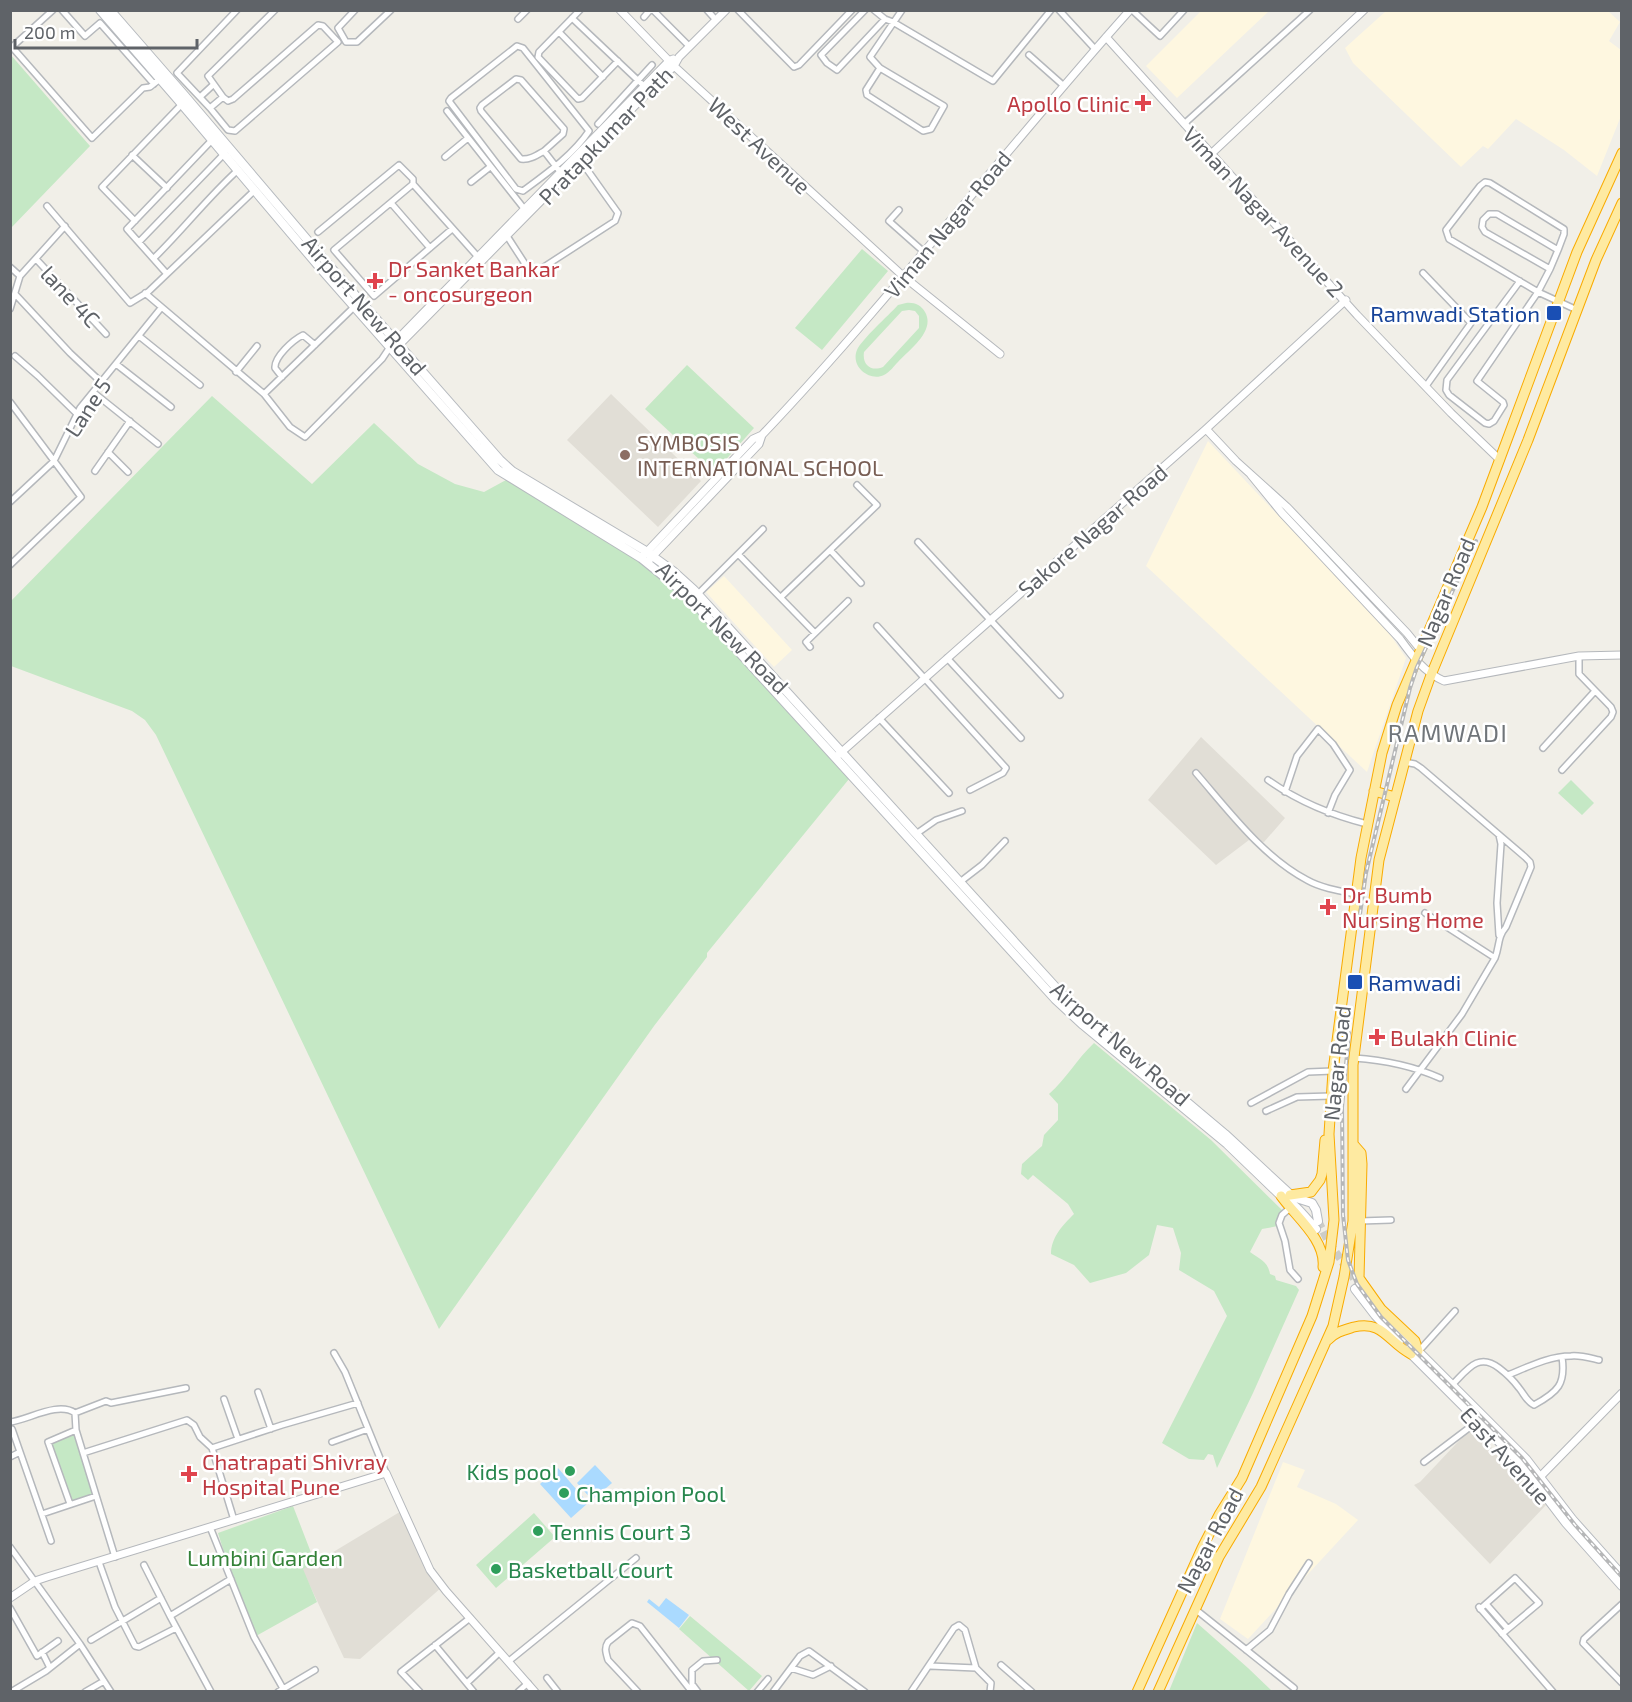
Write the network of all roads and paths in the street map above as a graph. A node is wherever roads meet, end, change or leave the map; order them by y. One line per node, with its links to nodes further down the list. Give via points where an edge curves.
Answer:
1 (53, 10): 45 (street, via 12,47 92,138 143,88)
2 (62, 10): 45 (street, via 85,36 100,23)
3 (100, 10): 45 (main road, Airport New Road)
4 (110, 10): 113 (main road, Airport New Road)
5 (237, 10): 49 (street, via 178,71)
6 (275, 10): 46 (street, via 208,76)
7 (355, 10): 34 (street, via 338,28)
8 (391, 10): 34 (street, via 357,42)
9 (527, 10): 27 (street)
10 (580, 10): 28 (street)
11 (620, 10): 40 (street, West Avenue)
12 (651, 10): 26 (street); 36 (street)
13 (707, 10): 30 (street)
14 (726, 10): 30 (street)
15 (738, 10): 16 (street, via 794,67)
16 (852, 10)
17 (865, 10): 29 (street, via 821,55 837,70)
18 (874, 10): 29 (street)
19 (902, 10): 31 (street)
20 (1051, 10): 31 (street, via 993,81)
21 (1059, 10): 37 (street)
22 (1184, 10): 25 (street, via 1158,36)
23 (1310, 10): 55 (street)
24 (1364, 10): 62 (street)
25 (1128, 12): 33 (street, Viman Nagar Road)
26 (644, 17)
27 (518, 18)
28 (573, 18): 32 (street); 39 (street)
29 (885, 19): 31 (street)
30 (716, 20): 36 (street)
31 (893, 22): 42 (street, via 870,57)
32 (559, 32): 43 (street); 43 (street, via 537,55 576,98 582,98)
33 (1106, 37): 37 (street, Viman Nagar Road); 55 (street, Viman Nagar Avenue 2)
34 (345, 40): 35 (street)
35 (338, 42): 50 (street, via 318,25 233,99); 52 (street, via 236,131 228,129)
36 (689, 46): 40 (street, Pratapkumar Path)
37 (1095, 49): 47 (street, Viman Nagar Road)
38 (1029, 55): 47 (street)
39 (618, 61): 43 (street); 44 (street)
40 (672, 63): 48 (street, Pratapkumar Path); 57 (street, Pratapkumar Path); 97 (street, West Avenue)
41 (652, 64): 44 (street)
42 (880, 68): 42 (street, via 866,90 867,95 923,131 931,129 944,106)
43 (603, 77)
44 (638, 80): 48 (street); 54 (street)
45 (157, 82): 51 (main road, Airport New Road)
46 (213, 85): 49 (street); 50 (street)
47 (1064, 86): 87 (street, Viman Nagar Road)
48 (645, 87): 57 (street, Pratapkumar Path)
49 (200, 97): 52 (street)
50 (223, 97): 52 (street)
51 (182, 104): 58 (main road, Airport New Road); 63 (street)
52 (210, 108)
53 (447, 111): 56 (street)
54 (598, 124)
55 (1184, 124): 62 (street, Viman Nagar Avenue 2)
56 (468, 138): 64 (street); 67 (street)
57 (599, 139): 65 (street, Pratapkumar Path); 69 (street, Pratapkumar Path)
58 (213, 140): 61 (main road, Airport New Road); 72 (street)
59 (544, 150): 59 (street, via 521,159 480,108 516,79 522,80 564,129); 66 (street)
60 (1622, 153): 103 (highway, Nagar Road)
61 (224, 154): 68 (main road, Airport New Road); 84 (street)
62 (1210, 154): 102 (street, Viman Nagar Avenue 2)
63 (132, 155): 72 (street); 79 (street, via 102,187)
64 (445, 157)
65 (581, 161): 78 (street, Pratapkumar Path); 83 (street, via 618,213 615,221 536,272 529,270)
66 (555, 165): 66 (street, via 589,131 523,48 517,46 449,101 516,189 523,191); 69 (street)
67 (490, 167): 70 (street); 78 (street)
68 (238, 170): 73 (main road, Airport New Road); 89 (street)
69 (561, 173): 78 (street, Pratapkumar Path)
70 (471, 182)
71 (413, 184): 74 (street); 81 (street); 82 (street, via 413,179 398,165)
72 (166, 188): 79 (street)
73 (255, 190): 95 (street); 104 (main road, Airport New Road)
74 (391, 203): 85 (street); 85 (street, via 334,250 350,269 374,296)
75 (1622, 203): 107 (highway, Nagar Road)
76 (47, 206): 80 (street)
77 (899, 210): 87 (street, via 889,221)
78 (527, 212): 83 (street, Pratapkumar Path); 88 (street, Pratapkumar Path)
79 (135, 221): 84 (street, via 127,229)
80 (64, 226): 90 (street); 100 (street, via 130,303)
81 (453, 229): 85 (street); 88 (street)
82 (318, 232)
83 (507, 236): 93 (street, Pratapkumar Path)
84 (139, 242): 89 (street)
85 (430, 248)
86 (1558, 250): 92 (street); 92 (street, via 1497,214 1489,214 1483,220 1485,232); 98 (street, via 1564,234 1560,225 1490,183 1480,186 1446,234)
87 (924, 252): 97 (street, Viman Nagar Road)
88 (478, 257): 93 (street, Pratapkumar Path)
89 (154, 258): 95 (street)
90 (36, 259): 96 (street); 108 (street, lane 4C)
91 (10, 267): 96 (street)
92 (1550, 269): 99 (street)
93 (468, 272): 113 (street, Pratapkumar Path)
94 (1423, 273): 122 (street, via 1471,323)
95 (167, 274): 100 (street)
96 (20, 276): 101 (street)
97 (903, 276): 115 (street, West Avenue); 143 (street, Viman Nagar Road, via 804,390 762,435 753,439)
98 (1520, 281): 99 (street); 99 (street, via 1447,380 1449,395 1489,424 1504,405 1477,381)
99 (1538, 292): 103 (street)
100 (145, 293): 105 (street)
101 (15, 294): 106 (street); 120 (street)
102 (1346, 300): 122 (street, Viman Nagar Avenue 2); 129 (street, Sakore Nagar Road)
103 (1558, 303): 107 (street); 110 (highway, Nagar Road)
104 (355, 306): 111 (street); 113 (main road, Airport New Road)
105 (161, 308): 109 (street, Lane 5); 118 (street)
106 (10, 309)
107 (1577, 310): 114 (highway, Nagar Road)
108 (106, 334)
109 (139, 336): 117 (street, Lane 5); 121 (street)
110 (1545, 338): 114 (highway); 132 (highway, Nagar Road)
111 (315, 345): 119 (street); 119 (street, via 303,335 275,361)
112 (257, 346): 118 (street)
113 (395, 346): 124 (street, via 305,437 290,427); 143 (main road, Airport New Road, via 508,468)
114 (1564, 346): 158 (highway, Nagar Road)
115 (1000, 354)
116 (15, 356): 127 (street)
117 (116, 364): 120 (street, Lane 5); 126 (street)
118 (236, 372): 124 (street)
119 (282, 378): 124 (street)
120 (101, 382): 123 (street, Lane 5)
121 (200, 385)
122 (1426, 386): 132 (street, Viman Nagar Avenue 2)
123 (93, 392): 127 (street, Lane 5); 128 (street)
124 (264, 394)
125 (10, 402): 133 (street)
126 (171, 407)
127 (77, 414): 133 (street, Lane 5)
128 (130, 421): 130 (street); 131 (street)
129 (1206, 429): 136 (street); 149 (street, Sakore Nagar Road)
130 (158, 444)
131 (108, 452): 134 (street); 135 (street)
132 (1500, 460): 153 (highway, Nagar Road)
133 (54, 461): 138 (street, Lane 5); 144 (street, via 81,497)
134 (94, 471)
135 (128, 472)
136 (1251, 475): 153 (street, via 1290,510); 157 (street)
137 (857, 485): 141 (street, via 877,505)
138 (10, 502)
139 (763, 529): 142 (street)
140 (918, 542): 149 (street)
141 (830, 550): 145 (street); 147 (street)
142 (738, 554): 146 (street); 147 (street)
143 (647, 557): 146 (main road, Airport New Road, via 673,571); 167 (main road, Airport New Road)
144 (10, 565)
145 (861, 583)
146 (698, 594): 167 (main road, Airport New Road)
147 (781, 597): 151 (street)
148 (848, 602): 151 (street)
149 (991, 620): 156 (street, Sakore Nagar Road); 163 (street)
150 (878, 626): 160 (street)
151 (815, 633): 152 (street, via 806,642)
152 (810, 647)
153 (1420, 649): 157 (highway, Nagar Road)
154 (1622, 655): 155 (street)
155 (1580, 656): 161 (street); 162 (street, via 1579,674)
156 (947, 658): 160 (street, Sakore Nagar Road); 165 (street)
157 (1416, 661): 159 (street); 173 (highway, Nagar Road, via 1397,705)
158 (1436, 664): 159 (highway, Nagar Road); 161 (street)
159 (1431, 675): 161 (street); 168 (highway, Nagar Road)
160 (924, 678): 164 (street, Sakore Nagar Road); 172 (street, via 1006,768)
161 (1444, 681)
162 (1595, 691): 166 (street); 169 (street, via 1611,707 1611,717)
163 (1060, 695)
164 (879, 718): 167 (street, Sakore Nagar Road); 175 (street)
165 (1021, 738)
166 (1543, 748)
167 (839, 754): 180 (main road, Airport New Road); 197 (main road, Airport New Road, via 1055,999)
168 (1404, 762): 176 (highway, Nagar Road); 181 (street, via 1421,768)
169 (1562, 770)
170 (1196, 773): 184 (street, via 1262,847 1298,875 1308,882)
171 (1268, 780): 174 (street)
172 (970, 790)
173 (1374, 791): 176 (highway); 179 (highway, Nagar Road)
174 (1285, 792): 178 (street); 178 (street, via 1297,756 1318,729 1350,770)
175 (949, 793)
176 (1395, 797): 188 (highway, Nagar Road, via 1379,860)
177 (962, 811): 180 (street, via 936,820)
178 (1328, 813): 179 (street)
179 (1367, 824): 184 (highway, Nagar Road)
180 (916, 834): 183 (main road, Airport New Road)
181 (1499, 835): 186 (street); 186 (street, via 1531,867)
182 (1005, 841): 183 (street)
183 (960, 882): 197 (main road, Airport New Road, via 1088,1019 1209,1119)
184 (1356, 894): 190 (highway, Nagar Road)
185 (1425, 913): 187 (street)
186 (1499, 935): 187 (street)
187 (1495, 958): 189 (street, via 1462,1014)
188 (1354, 1058): 189 (street); 200 (highway, Nagar Road, via 1354,1145 1361,1153 1362,1164)
189 (1421, 1069): 191 (street); 192 (street)
190 (1333, 1071): 193 (highway, Nagar Road); 194 (street, via 1308,1072)
191 (1440, 1078)
192 (1406, 1089)
193 (1331, 1096): 195 (street, via 1297,1097); 196 (highway, Nagar Road)
194 (1251, 1103)
195 (1266, 1111)
196 (1330, 1127): 197 (highway, via 1324,1142 1320,1180 1311,1192); 202 (highway, Nagar Road, via 1334,1220)
197 (1286, 1195): 197 (main road, via 1293,1204 1317,1225 1312,1203); 198 (highway)
198 (1290, 1208): 201 (street, via 1281,1215 1279,1223 1290,1270); 202 (highway, via 1321,1250)
199 (1391, 1220): 200 (street)
200 (1356, 1221): 205 (highway, Nagar Road); 207 (highway, via 1359,1278 1381,1309 1415,1341)
201 (1298, 1279)
202 (1322, 1285): 240 (highway, Nagar Road, via 1242,1478)
203 (1357, 1287): 207 (main road, East Avenue)
204 (1455, 1311): 207 (street)
205 (1326, 1342): 207 (highway, via 1339,1331 1374,1326 1400,1348); 242 (highway, Nagar Road, via 1261,1487)
206 (334, 1353): 216 (street)
207 (1414, 1354): 211 (main road, East Avenue)
208 (1562, 1356): 209 (street); 210 (street); 210 (street, via 1561,1383 1534,1405)
209 (1599, 1360)
210 (1508, 1375): 211 (street, via 1481,1360)
211 (1449, 1387): 218 (main road, East Avenue); 232 (main road, East Avenue, via 1526,1459)
212 (186, 1388): 217 (street, via 106,1401)
213 (258, 1392): 221 (street)
214 (1622, 1393): 232 (street)
215 (224, 1399): 224 (street)
216 (358, 1403): 221 (street); 222 (street)
217 (75, 1413): 219 (street, via 70,1409 51,1410); 223 (street)
218 (1478, 1421): 230 (street); 232 (main road, East Avenue)
219 (10, 1422)
220 (12, 1429): 227 (street)
221 (271, 1429): 224 (street)
222 (368, 1429): 225 (street); 231 (street)
223 (76, 1430): 228 (street); 234 (street, via 48,1442)
224 (238, 1439): 226 (street)
225 (332, 1442)
226 (213, 1448): 228 (street, via 187,1420); 236 (street)
227 (20, 1452): 229 (street); 235 (street)
228 (83, 1453): 233 (street)
229 (10, 1457)
230 (1424, 1462)
231 (386, 1473): 236 (street); 260 (street, via 430,1570)
232 (1538, 1479): 249 (main road, East Avenue); 252 (main road, East Avenue, via 1566,1523)
233 (96, 1496): 234 (street); 241 (street)
234 (70, 1504): 235 (street)
235 (42, 1514): 238 (street)
236 (234, 1520): 237 (street)
237 (210, 1527): 241 (street); 250 (street)
238 (51, 1541)
239 (11, 1548): 251 (street)
240 (1202, 1548): 242 (highway, via 1209,1557); 245 (highway, Nagar Road)
241 (115, 1557): 244 (street)
242 (1219, 1557): 248 (highway, Nagar Road)
243 (636, 1558): 273 (street)
244 (99, 1562): 251 (street); 261 (street)
245 (1195, 1562): 248 (highway, via 1206,1563); 307 (highway, Nagar Road)
246 (1309, 1563): 269 (street, via 1270,1630)
247 (144, 1565): 254 (street)
248 (1213, 1571): 258 (highway, Nagar Road)
249 (1622, 1575)
250 (231, 1580): 259 (street); 288 (street)
251 (35, 1581): 253 (street); 267 (street)
252 (1622, 1586)
253 (10, 1598)
254 (160, 1598): 259 (street); 261 (street)
255 (1486, 1604): 263 (street); 263 (street, via 1515,1578 1539,1602); 264 (street, via 1479,1608)
256 (1622, 1604): 286 (street, via 1583,1641)
257 (10, 1608): 270 (street, via 37,1656)
258 (1195, 1609): 269 (street); 308 (highway, Nagar Road)
259 (170, 1616): 262 (street)
260 (470, 1618): 268 (street); 271 (street)
261 (122, 1621): 262 (street, via 139,1647); 265 (street)
262 (176, 1628): 292 (street)
263 (1508, 1629): 264 (street)
264 (1502, 1634): 309 (street)
265 (91, 1640)
266 (58, 1641): 270 (street)
267 (80, 1644): 277 (street); 283 (street)
268 (435, 1645): 284 (street); 293 (street, via 401,1672)
269 (1246, 1650): 287 (street)
270 (42, 1652): 277 (street)
271 (500, 1652): 273 (street); 284 (street)
272 (717, 1660): 300 (street, via 703,1661 692,1670 692,1684)
273 (508, 1661): 285 (street)
274 (1001, 1665): 306 (street)
275 (831, 1666): 278 (street, via 813,1675); 278 (street, via 809,1651); 303 (street)
276 (930, 1666): 279 (street); 279 (street, via 959,1625); 304 (street)
277 (50, 1668): 289 (street)
278 (791, 1668): 302 (street)
279 (976, 1668): 305 (street, via 991,1683)
280 (315, 1670): 288 (street)
281 (547, 1678): 297 (street)
282 (768, 1679): 301 (street)
283 (104, 1681): 290 (street); 291 (street)
284 (468, 1682): 294 (street)
285 (528, 1683): 295 (street); 296 (street)
286 (1622, 1683)
287 (1294, 1688)
288 (282, 1691)
289 (11, 1692)
290 (85, 1692)
291 (111, 1692)
292 (211, 1692)
293 (420, 1692)
294 (474, 1692)
295 (518, 1692)
296 (535, 1692)
297 (558, 1692)
298 (638, 1692): 299 (street, via 606,1654 608,1642 632,1623 640,1626)
299 (692, 1692)
300 (698, 1692)
301 (757, 1692)
302 (773, 1692)
303 (865, 1692)
304 (911, 1692)
305 (990, 1692)
306 (1032, 1692)
307 (1137, 1692)
308 (1158, 1692)
309 (1553, 1692)

